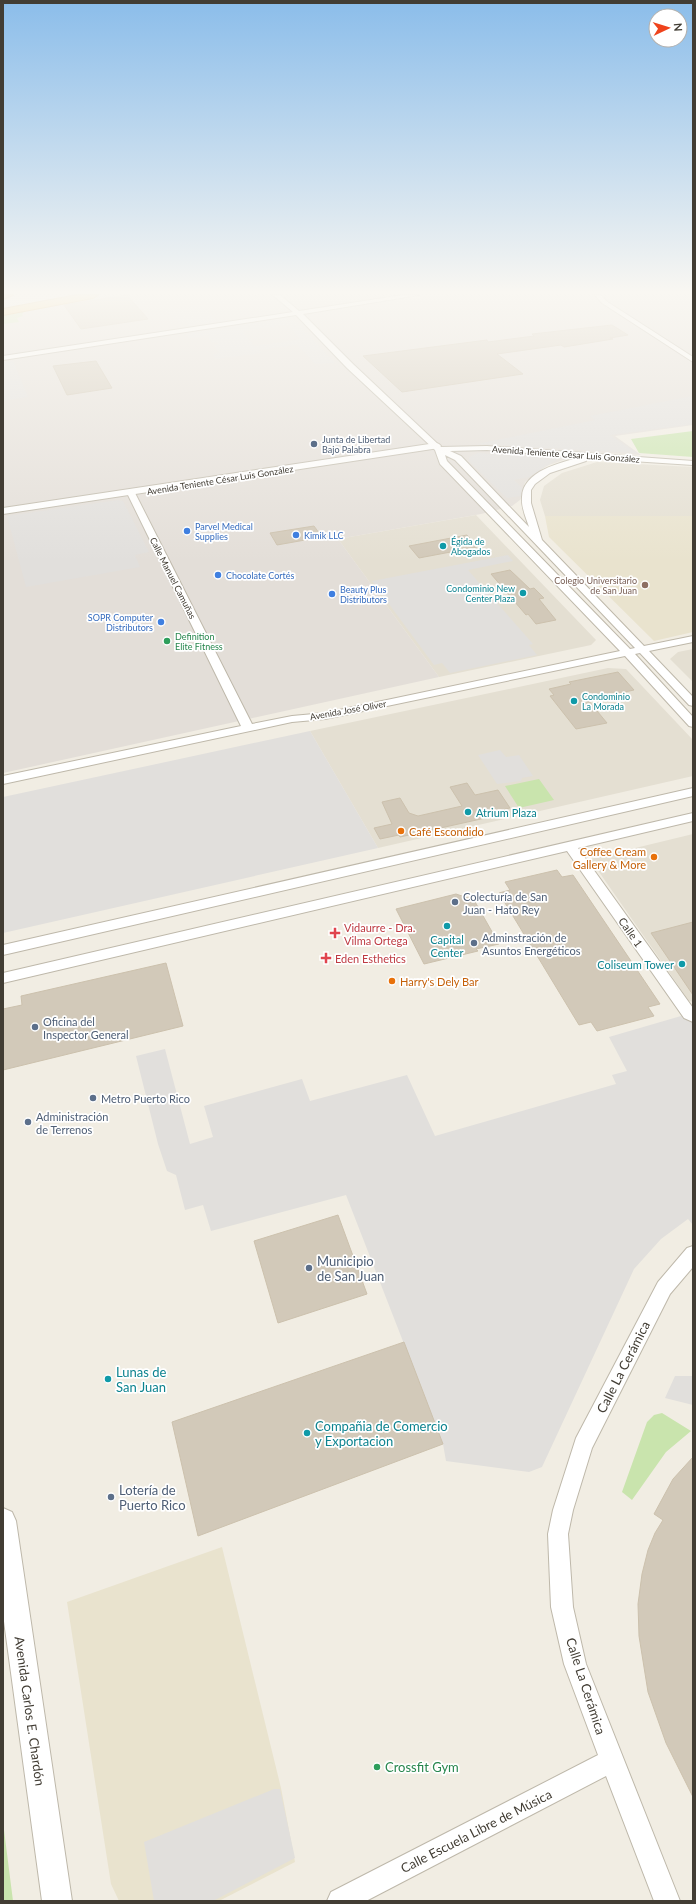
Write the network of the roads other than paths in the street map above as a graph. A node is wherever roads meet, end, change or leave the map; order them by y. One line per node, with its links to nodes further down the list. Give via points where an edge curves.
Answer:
1 (369, 384): 2 (street)
2 (438, 448): 3 (street, Avenida Teniente César Luis González, via 486,448); 5 (street, Avenida Teniente César Luis González); 7 (street, via 458,458); 10 (street, via 443,462)
3 (591, 456): 4 (street, Avenida Teniente César Luis González); 7 (street, via 549,469 531,483 525,496)
4 (693, 463)
5 (131, 493): 6 (street, Avenida Teniente César Luis González); 13 (street, Calle Manuel Camuñas)
6 (3, 511)
7 (539, 542): 9 (street)
8 (693, 639): 9 (street, Avenida José Oliver)
9 (642, 649): 10 (street, Avenida José Oliver); 11 (street)
10 (627, 652): 12 (street); 13 (street, Avenida José Oliver, via 325,716 292,719)
11 (693, 703)
12 (693, 724)
13 (248, 728): 14 (street, Avenida José Oliver)
14 (3, 780)
15 (693, 792): 18 (street)
16 (693, 817): 17 (street)
17 (570, 846): 19 (street); 20 (street, Calle 1, via 689,1014)
18 (3, 950)
19 (3, 978)
20 (693, 1016)
21 (693, 1254): 23 (street, Calle La Cerámica, via 664,1288 583,1446 562,1510 562,1607 576,1664)
22 (3, 1521): 24 (street, Avenida Carlos E. Chardón)
23 (611, 1761): 25 (street, Calle Escuela Libre de Música); 26 (street, Calle La Cerámica)
24 (57, 1901)
25 (340, 1901)
26 (667, 1901)

